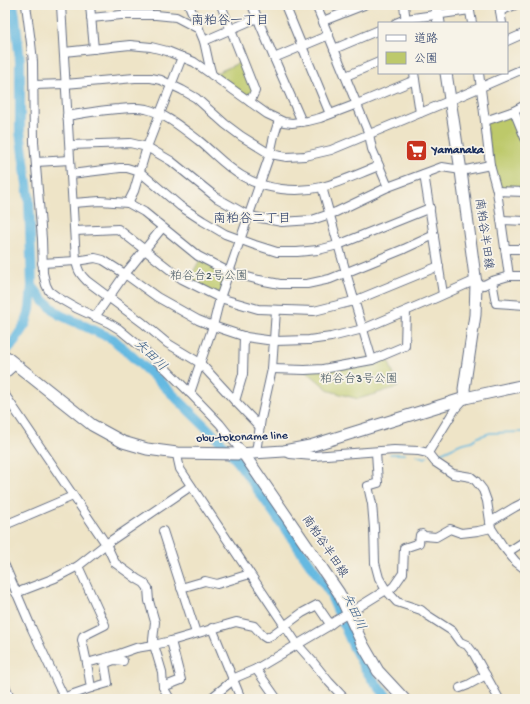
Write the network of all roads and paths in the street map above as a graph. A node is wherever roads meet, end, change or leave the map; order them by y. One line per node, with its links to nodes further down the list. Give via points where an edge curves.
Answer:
1 (26, 5): 43 (street)
2 (61, 5): 31 (street)
3 (90, 5): 15 (street)
4 (189, 5): 21 (street)
5 (221, 5): 22 (street)
6 (252, 5): 16 (street)
7 (285, 5): 28 (street)
8 (316, 5): 17 (street)
9 (364, 5): 17 (street)
10 (404, 5): 18 (street)
11 (515, 5): 13 (street)
12 (469, 8): 14 (street); 19 (street)
13 (500, 8): 20 (street)
14 (437, 14): 18 (street)
15 (91, 18): 21 (street, via 156,14 176,17); 29 (street)
16 (258, 18): 22 (street); 33 (street)
17 (323, 21): 25 (street)
18 (406, 21)
19 (472, 22)
20 (502, 22)
21 (199, 29): 26 (street)
22 (231, 29): 26 (street); 46 (street, via 255,91)
23 (378, 30): 30 (street)
24 (525, 33): 27 (street)
25 (329, 35): 28 (street); 30 (street)
26 (204, 41): 38 (street)
27 (508, 41)
28 (302, 46): 33 (street); 52 (street)
29 (94, 49): 31 (street); 32 (street, via 130,45 151,47)
30 (334, 49): 39 (street)
31 (64, 52): 41 (street)
32 (182, 57): 38 (street); 42 (street)
33 (274, 58): 56 (street)
34 (378, 62): 39 (street)
35 (525, 68): 44 (street)
36 (446, 74): 45 (main road, 南粕谷半田線)
37 (479, 74): 44 (street)
38 (212, 75): 46 (street)
39 (346, 76): 47 (street)
40 (414, 76): 47 (street); 50 (street)
41 (66, 84): 42 (street, via 135,78 151,78); 43 (street); 53 (street)
42 (172, 84): 51 (street); 61 (street, via 196,98 241,136)
43 (34, 85): 63 (street)
44 (480, 87): 45 (street); 55 (street)
45 (449, 101): 50 (street); 66 (main road, 南粕谷半田線)
46 (250, 102): 54 (street)
47 (357, 104): 52 (street); 57 (street)
48 (525, 106): 49 (street)
49 (514, 111): 55 (street); 58 (street)
50 (420, 113): 57 (street)
51 (160, 114): 53 (street, via 146,109 131,108); 60 (street); 70 (street, via 173,121 243,177)
52 (330, 114): 56 (street)
53 (68, 116): 59 (street)
54 (279, 120): 56 (street); 61 (street)
55 (485, 121): 64 (street)
56 (302, 122)
57 (369, 134): 61 (street, via 331,150 305,156 287,157); 65 (street)
58 (525, 138)
59 (70, 145): 60 (street, via 130,143); 62 (street)
60 (147, 147): 67 (street); 79 (street, via 171,161 217,198)
61 (270, 154): 70 (street)
62 (70, 160): 63 (street); 68 (street)
63 (36, 162): 91 (street)
64 (490, 165): 66 (street); 73 (street)
65 (379, 166): 71 (street); 72 (street)
66 (461, 170): 69 (street, via 442,167); 99 (main road, 南粕谷半田線)
67 (140, 172): 68 (street, via 120,168); 76 (street); 85 (street, via 180,206 225,234)
68 (71, 174): 75 (street)
69 (424, 174): 72 (street); 77 (street)
70 (260, 184): 71 (street, via 300,190); 79 (street)
71 (322, 187): 78 (street)
72 (388, 187): 78 (street)
73 (497, 191): 74 (street); 80 (street)
74 (525, 192)
75 (73, 203): 76 (street); 83 (street)
76 (128, 203): 82 (street, via 144,212)
77 (430, 208): 84 (street); 86 (street)
78 (329, 215): 79 (street, via 291,222); 86 (street)
79 (249, 216): 85 (street)
80 (502, 220): 81 (street); 87 (street)
81 (525, 220)
82 (162, 228): 89 (street); 93 (street, via 198,256)
83 (75, 232): 89 (street, via 118,229); 90 (street)
84 (434, 235): 92 (street); 94 (street)
85 (240, 239): 86 (street, via 277,252 318,250); 93 (street)
86 (338, 245): 94 (street)
87 (505, 249): 88 (street); 96 (street)
88 (525, 249)
89 (145, 250): 95 (street); 102 (street, via 182,279)
90 (76, 261): 91 (street); 95 (street, via 95,258 103,260); 101 (street, via 80,275)
91 (42, 263): 107 (street, via 49,291)
92 (439, 266): 100 (street); 103 (street)
93 (229, 272): 94 (street, via 285,284 307,284); 102 (street)
94 (346, 272): 103 (street)
95 (125, 274): 101 (street); 108 (street, via 157,297)
96 (509, 276): 97 (street); 98 (street)
97 (525, 276)
98 (492, 281): 99 (street, via 484,285); 104 (street, via 496,303)
99 (476, 282): 100 (street); 121 (main road, 南粕谷半田線, via 476,315 464,389)
100 (443, 294): 106 (street)
101 (109, 298): 107 (street); 114 (street, via 168,343)
102 (220, 298): 105 (street, via 258,309); 108 (street)
103 (354, 300): 105 (street, via 314,311); 109 (street)
104 (525, 305)
105 (276, 310): 111 (street)
106 (406, 311): 109 (street); 113 (street, via 405,346)
107 (96, 317): 119 (street, via 119,329)
108 (213, 326): 110 (street); 114 (street)
109 (363, 329): 111 (street, via 309,340); 113 (street)
110 (244, 336): 111 (street); 122 (street, via 243,374)
111 (274, 341): 116 (street)
112 (5, 356): 115 (main road, obu-tokoname line)
113 (372, 360): 116 (street, via 323,369)
114 (200, 363): 119 (street); 122 (street)
115 (15, 365): 117 (street); 127 (main road, obu-tokoname line, via 92,425 123,442 147,449)
116 (272, 369): 123 (street)
117 (5, 374)
118 (525, 385): 121 (main road, obu-tokoname line)
119 (190, 393): 129 (street, via 220,424)
120 (5, 395): 131 (street)
121 (465, 398): 124 (main road, obu-tokoname line); 128 (street)
122 (235, 401): 123 (street)
123 (260, 426): 125 (street)
124 (311, 451): 125 (main road, obu-tokoname line); 126 (street)
125 (256, 452): 129 (main road, obu-tokoname line)
126 (376, 452): 128 (street, via 410,450); 144 (street, via 378,483 368,486 374,528 374,563 379,578)
127 (177, 453): 129 (main road, obu-tokoname line); 130 (street, via 180,469)
128 (428, 453): 134 (street, via 435,462 452,474 471,477 476,481 487,501)
129 (241, 454): 146 (main road, 南粕谷半田線, via 333,583)
130 (191, 486): 137 (street); 142 (street)
131 (73, 496): 133 (street); 137 (street)
132 (525, 502): 134 (street)
133 (5, 525)
134 (490, 525): 138 (street); 144 (street, via 478,531 462,533 450,529 436,537 420,535 419,543 404,548 403,573)
135 (163, 532): 143 (street)
136 (525, 541): 138 (street)
137 (106, 544): 140 (street); 153 (street, via 115,563 148,588 155,622)
138 (508, 552): 141 (street)
139 (5, 566): 145 (street)
140 (78, 566): 145 (street); 155 (street, via 104,625 82,638)
141 (525, 569)
142 (250, 574): 143 (street, via 217,584 205,581); 148 (street)
143 (181, 588): 150 (street)
144 (387, 590): 146 (street); 157 (street, via 397,602 421,610 452,631 460,642 467,644)
145 (16, 593): 164 (street)
146 (348, 614): 147 (street); 170 (main road, 南粕谷半田線, via 378,672)
147 (332, 622): 148 (street, via 317,605 302,612); 152 (street)
148 (285, 626): 149 (street, via 266,638 254,626 236,622); 152 (street)
149 (212, 628): 150 (street); 158 (street)
150 (196, 633): 151 (street)
151 (171, 641): 153 (street); 160 (street, via 181,680)
152 (297, 644): 156 (street); 169 (street)
153 (154, 645): 155 (street); 160 (street, via 162,672)
154 (123, 661): 161 (street, via 114,660 106,663 108,683)
155 (87, 663): 161 (street)
156 (256, 669): 158 (street); 168 (street)
157 (486, 676): 162 (street); 171 (street)
158 (233, 681): 166 (street); 167 (street)
159 (5, 686): 163 (street)
160 (163, 687): 165 (street)
161 (91, 688): 164 (street)
162 (460, 688)
163 (11, 699)
164 (64, 699)
165 (170, 699)
166 (210, 699)
167 (241, 699)
168 (277, 699)
169 (345, 699)
170 (404, 699)
171 (499, 699)

